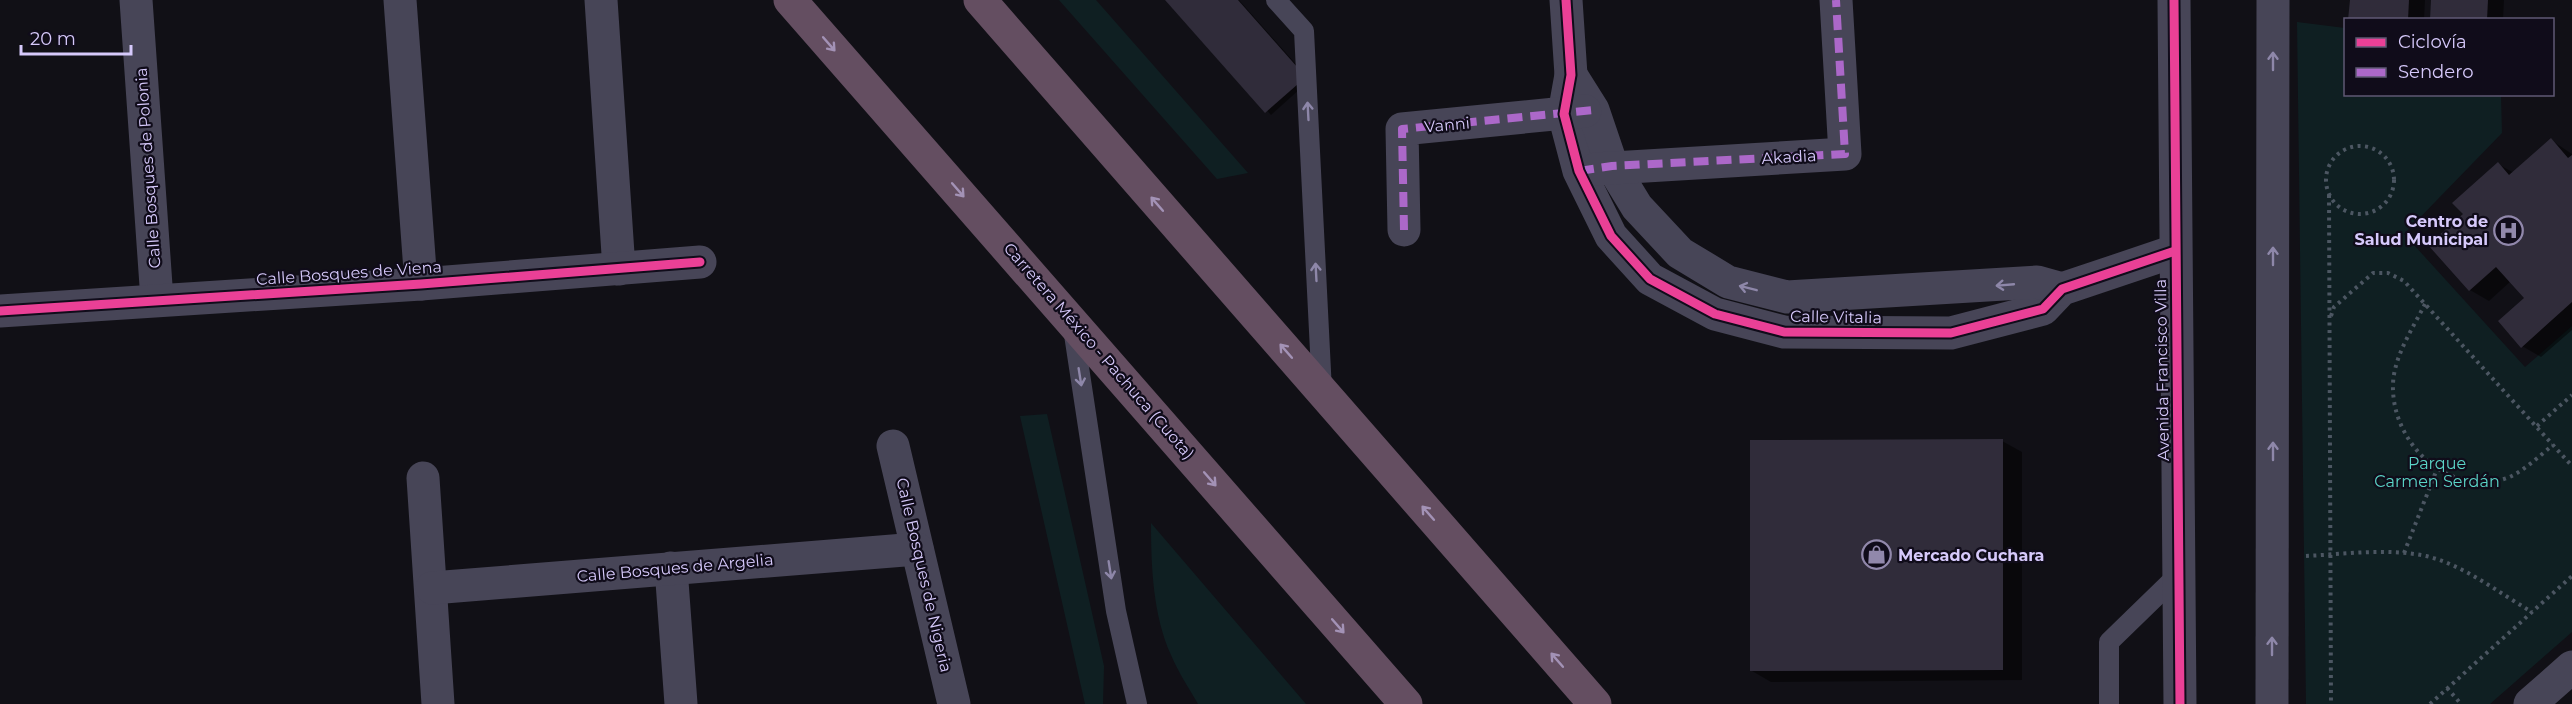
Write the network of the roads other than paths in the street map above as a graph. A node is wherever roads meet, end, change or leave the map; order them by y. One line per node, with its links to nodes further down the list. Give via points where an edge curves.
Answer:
1 (136, 0): 21 (street, Calle Bosques de Polonia)
2 (400, 0): 18 (street)
3 (601, 0): 17 (street)
4 (790, 0): 23 (highway, Carretera México - Pachuca (Cuota), one-way to 23)
5 (980, 0): 25 (highway, one-way to 5)
6 (1276, 0): 25 (lane, one-way to 6, via 1304,31)
7 (1566, 0): 11 (street, Calle Vitalia, via 1571,75)
8 (1836, 0): 12 (street, Akadia, via 1845,154)
9 (2174, 0): 15 (street, Avenida Francisco Villa)
10 (2273, 0): 41 (street, one-way to 10)
11 (1579, 112): 12 (street, Calle Vitalia); 13 (street, Calle Vitalia); 14 (street, Vanni, via 1402,129)
12 (1612, 166): 13 (street, Akadia); 20 (street, Calle Vitalia, one-way to 12, via 1728,282 1680,253 1637,207)
13 (1579, 171): 24 (street, Calle Vitalia, via 1611,237 1650,279 1715,314)
14 (1404, 230)
15 (2175, 251): 19 (street, Calle Vitalia); 30 (street, Avenida Francisco Villa)
16 (700, 262): 17 (street, Calle Bosques de Viena)
17 (619, 269): 18 (street, Calle Bosques de Viena)
18 (421, 284): 21 (street, Calle Bosques de Viena)
19 (2062, 289): 20 (street, Calle Vitalia, one-way to 20, via 2037,282); 24 (street, Calle Vitalia, via 2043,309 1951,333)
20 (1787, 297): 24 (street)
21 (157, 300): 22 (street, Calle Bosques de Viena)
22 (0, 311)
23 (1071, 320): 33 (lane, one-way to 33, via 1116,611); 37 (highway, Carretera México - Pachuca (Cuota), one-way to 37)
24 (1784, 332)
25 (1322, 393): 38 (highway, one-way to 25)
26 (893, 446): 28 (street, Calle Bosques de Nigeria)
27 (423, 478): 31 (street)
28 (917, 549): 29 (street, Calle Bosques de Argelia); 36 (street, Calle Bosques de Nigeria)
29 (671, 568): 31 (street, Calle Bosques de Argelia); 35 (street)
30 (2180, 573): 39 (lane, via 2109,642); 40 (street, Avenida Francisco Villa)
31 (432, 588): 34 (street)
32 (2572, 667): 42 (street)
33 (1138, 699)
34 (438, 704)
35 (681, 704)
36 (954, 704)
37 (1406, 704)
38 (1595, 704)
39 (2109, 704)
40 (2180, 704)
41 (2272, 704)
42 (2530, 704)

